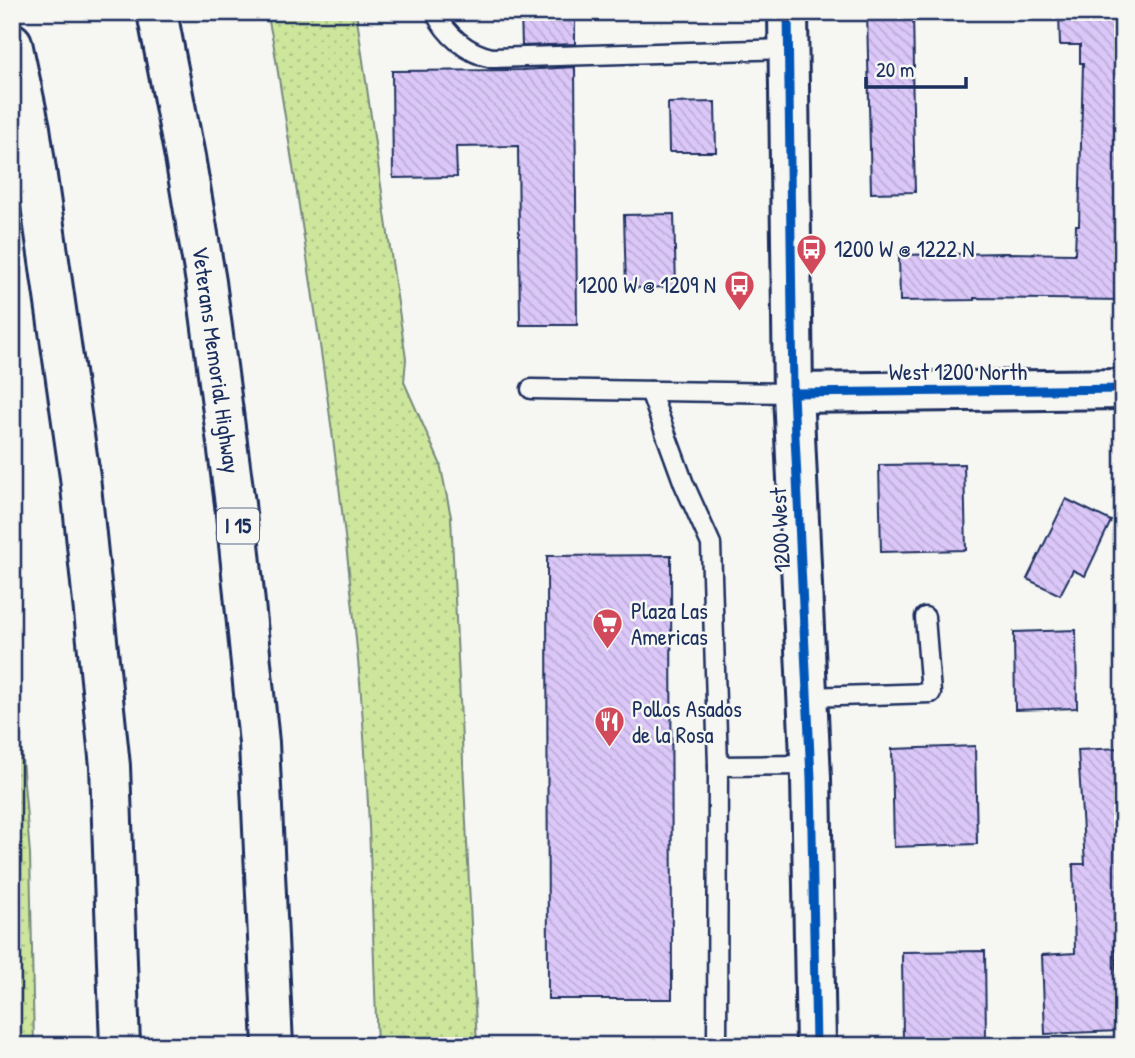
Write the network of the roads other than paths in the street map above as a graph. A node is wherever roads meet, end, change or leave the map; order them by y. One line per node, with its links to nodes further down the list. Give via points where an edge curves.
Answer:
1 (157, 12): 14 (main road, Veterans Memorial Highway / I 15, via 206,282 243,571 259,743)
2 (435, 12): 3 (lane, via 455,39 476,55 492,58 698,52)
3 (788, 31): 8 (main road, 1200 West)
4 (12, 43): 13 (main road, via 30,128 80,477 110,766)
5 (531, 389): 7 (lane, West 1200 North)
6 (1123, 389): 8 (main road, West 1200 North)
7 (650, 391): 8 (lane, West 1200 North); 12 (lane, via 712,544)
8 (793, 393): 10 (main road, 1200 West)
9 (925, 617): 10 (lane, via 931,693)
10 (808, 698): 11 (main road, 1200 West)
11 (810, 765): 12 (lane); 16 (main road, 1200 West)
12 (718, 766): 15 (lane)
13 (120, 1046)
14 (272, 1046)
15 (717, 1046)
16 (816, 1046)

